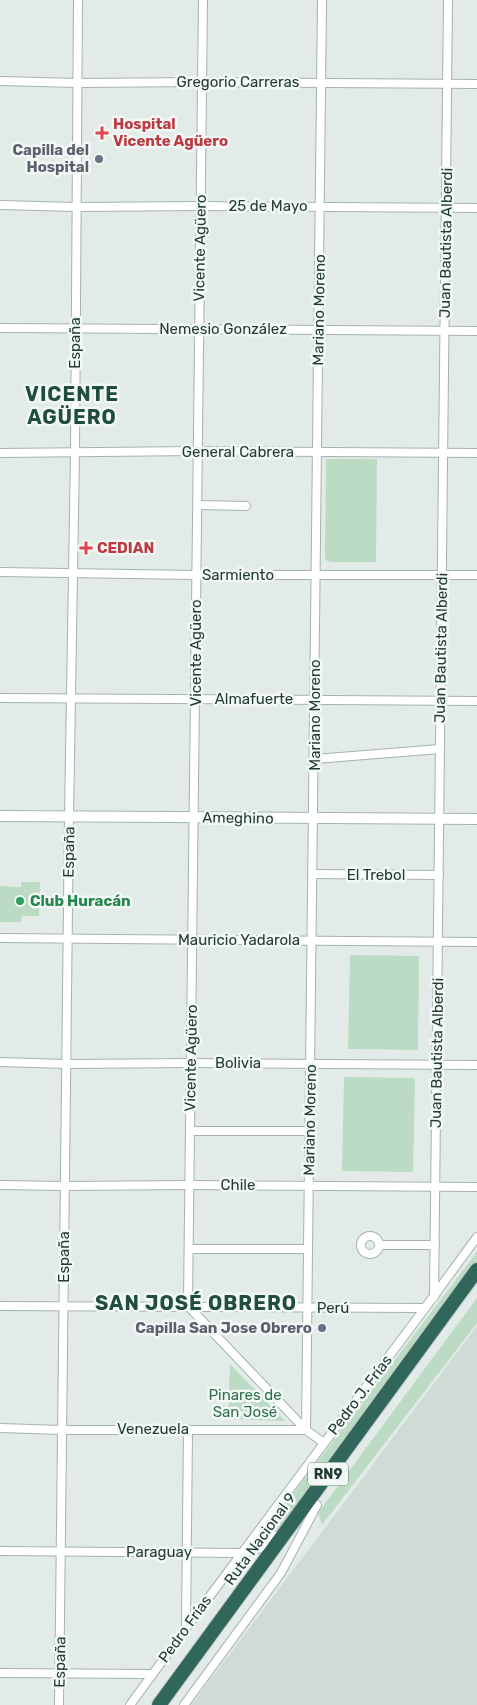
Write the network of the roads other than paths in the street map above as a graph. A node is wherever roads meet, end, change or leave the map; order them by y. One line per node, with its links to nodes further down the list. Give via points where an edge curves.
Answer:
1 (78, 0): 8 (street, España)
2 (203, 0): 6 (street, Vicente Agüero)
3 (322, 0): 7 (street, Mariano Moreno)
4 (448, 0): 9 (street, Juan Bautista Alberdi)
5 (0, 81): 8 (street, Gregorio Carreras)
6 (202, 82): 7 (street, Gregorio Carreras); 8 (street, Gregorio Carreras); 12 (street, Vicente Agüero)
7 (321, 82): 9 (street, Gregorio Carreras); 14 (street, Mariano Moreno)
8 (77, 83): 13 (street, España)
9 (448, 83): 10 (street, Gregorio Carreras); 15 (street, Juan Bautista Alberdi)
10 (477, 84)
11 (0, 205): 13 (street, 25 de Mayo)
12 (201, 206): 13 (street, 25 de Mayo); 14 (street, 25 de Mayo); 19 (street, Vicente Agüero)
13 (76, 207): 18 (street, España)
14 (320, 207): 15 (street, 25 de Mayo); 20 (street, Mariano Moreno)
15 (446, 208): 16 (street, 25 de Mayo); 21 (street, Juan Bautista Alberdi)
16 (477, 208)
17 (0, 328): 18 (street, Nemesio González)
18 (76, 329): 19 (street, Nemesio González); 26 (street, España)
19 (200, 329): 20 (street, Nemesio González); 23 (street, Vicente Agüero)
20 (318, 330): 21 (street, Nemesio González); 24 (street, Mariano Moreno)
21 (445, 330): 22 (street, Nemesio González); 27 (street, Juan Bautista Alberdi)
22 (477, 331)
23 (198, 451): 24 (street, General Cabrera); 26 (street, General Cabrera); 29 (street, Vicente Agüero)
24 (317, 452): 27 (street, General Cabrera); 34 (street, Mariano Moreno)
25 (0, 453): 26 (street, General Cabrera)
26 (76, 453): 32 (street, España)
27 (444, 453): 28 (street, General Cabrera); 35 (street, Juan Bautista Alberdi)
28 (477, 453)
29 (198, 505): 30 (street); 33 (street, Vicente Agüero)
30 (246, 506)
31 (0, 572): 32 (street, Sarmiento)
32 (74, 573): 33 (street, Sarmiento); 38 (street, España)
33 (196, 575): 34 (street, Sarmiento); 39 (street, Vicente Agüero)
34 (316, 575): 35 (street, Sarmiento); 40 (street, Mariano Moreno)
35 (442, 575): 36 (street, Sarmiento); 41 (street, Juan Bautista Alberdi)
36 (477, 575)
37 (0, 698): 38 (street, Almafuerte)
38 (71, 698): 39 (street, Almafuerte); 46 (street, España)
39 (195, 698): 40 (street, Almafuerte); 47 (street, Vicente Agüero)
40 (316, 699): 41 (street, Almafuerte); 44 (street, Mariano Moreno)
41 (441, 700): 42 (street, Almafuerte); 43 (street, Juan Bautista Alberdi)
42 (477, 701)
43 (440, 749): 44 (street); 50 (street, Juan Bautista Alberdi)
44 (315, 759): 48 (street, Mariano Moreno)
45 (0, 816): 46 (street, Ameghino)
46 (69, 817): 47 (street, Ameghino); 54 (street, España)
47 (194, 818): 48 (street, Ameghino); 55 (street, Vicente Agüero)
48 (314, 819): 50 (street, Ameghino); 51 (street, Mariano Moreno)
49 (477, 819): 50 (street, Ameghino)
50 (439, 820): 52 (street, Juan Bautista Alberdi)
51 (312, 874): 52 (street, El Trebol); 56 (street, Mariano Moreno)
52 (439, 875): 57 (street, Juan Bautista Alberdi)
53 (0, 938): 54 (street, Mauricio Yadarola)
54 (68, 939): 55 (street, Mauricio Yadarola); 61 (street, España)
55 (193, 940): 56 (street, Mauricio Yadarola); 60 (street, Vicente Agüero)
56 (312, 940): 57 (street, Mauricio Yadarola); 62 (street, Mariano Moreno)
57 (438, 942): 58 (street, Mauricio Yadarola); 63 (street, Juan Bautista Alberdi)
58 (477, 942)
59 (0, 1062): 61 (street, Bolivia)
60 (191, 1063): 61 (street, Bolivia); 62 (street, Bolivia); 65 (street, Vicente Agüero)
61 (66, 1064): 69 (street, España)
62 (310, 1064): 63 (street, Bolivia); 66 (street, Mariano Moreno)
63 (437, 1065): 64 (street, Bolivia); 71 (street, Juan Bautista Alberdi)
64 (477, 1065)
65 (191, 1131): 66 (street); 68 (street, Vicente Agüero)
66 (310, 1131): 70 (street, Mariano Moreno)
67 (0, 1184): 69 (street, Chile)
68 (190, 1185): 69 (street, Chile); 70 (street, Chile); 76 (street, Vicente Agüero)
69 (65, 1186): 82 (street, España)
70 (309, 1186): 71 (street, Chile); 77 (street, Mariano Moreno)
71 (435, 1187): 72 (street, Chile); 75 (street, Juan Bautista Alberdi)
72 (477, 1187)
73 (477, 1237): 80 (street, Pedro J. Frías)
74 (379, 1245): 75 (street)
75 (435, 1245): 80 (street, Juan Bautista Alberdi)
76 (189, 1249): 77 (street); 83 (street, Vicente Agüero)
77 (308, 1249): 84 (street, Mariano Moreno)
78 (477, 1270): 92 (highway, Ruta Nacional 9 / RN9)
79 (477, 1286): 91 (highway, Ruta Nacional 9 / RN9)
80 (434, 1296): 85 (street, Pedro J. Frías)
81 (0, 1306): 82 (street, Perú)
82 (64, 1307): 83 (street, Perú); 88 (street, España)
83 (189, 1307): 84 (street, Perú); 89 (street)
84 (308, 1308): 85 (street, Perú); 89 (street, Mariano Moreno)
85 (426, 1308): 90 (street, Pedro J. Frías)
86 (0, 1428): 88 (street, Venezuela)
87 (188, 1429): 88 (street, Venezuela); 89 (street, Venezuela); 95 (street)
88 (62, 1430): 94 (street, España)
89 (306, 1430): 90 (street)
90 (324, 1443): 96 (street, Pedro J. Frías)
91 (317, 1505): 104 (highway, Ruta Nacional 9 / RN9); 105 (street, via 281,1573)
92 (302, 1510): 96 (street, Paraguay, via 269,1543); 103 (highway, Ruta Nacional 9 / RN9)
93 (0, 1550): 94 (street, Paraguay)
94 (61, 1552): 95 (street, Paraguay); 99 (street, España)
95 (187, 1552): 96 (street, Paraguay); 97 (street)
96 (241, 1553): 97 (street, Pedro Frías)
97 (186, 1630): 100 (street, Pedro Frías)
98 (0, 1673): 99 (street)
99 (60, 1673): 100 (street); 101 (street, España)
100 (152, 1674): 102 (street, Pedro Frías)
101 (59, 1705)
102 (130, 1705)
103 (159, 1705)
104 (170, 1705)
105 (184, 1705)

